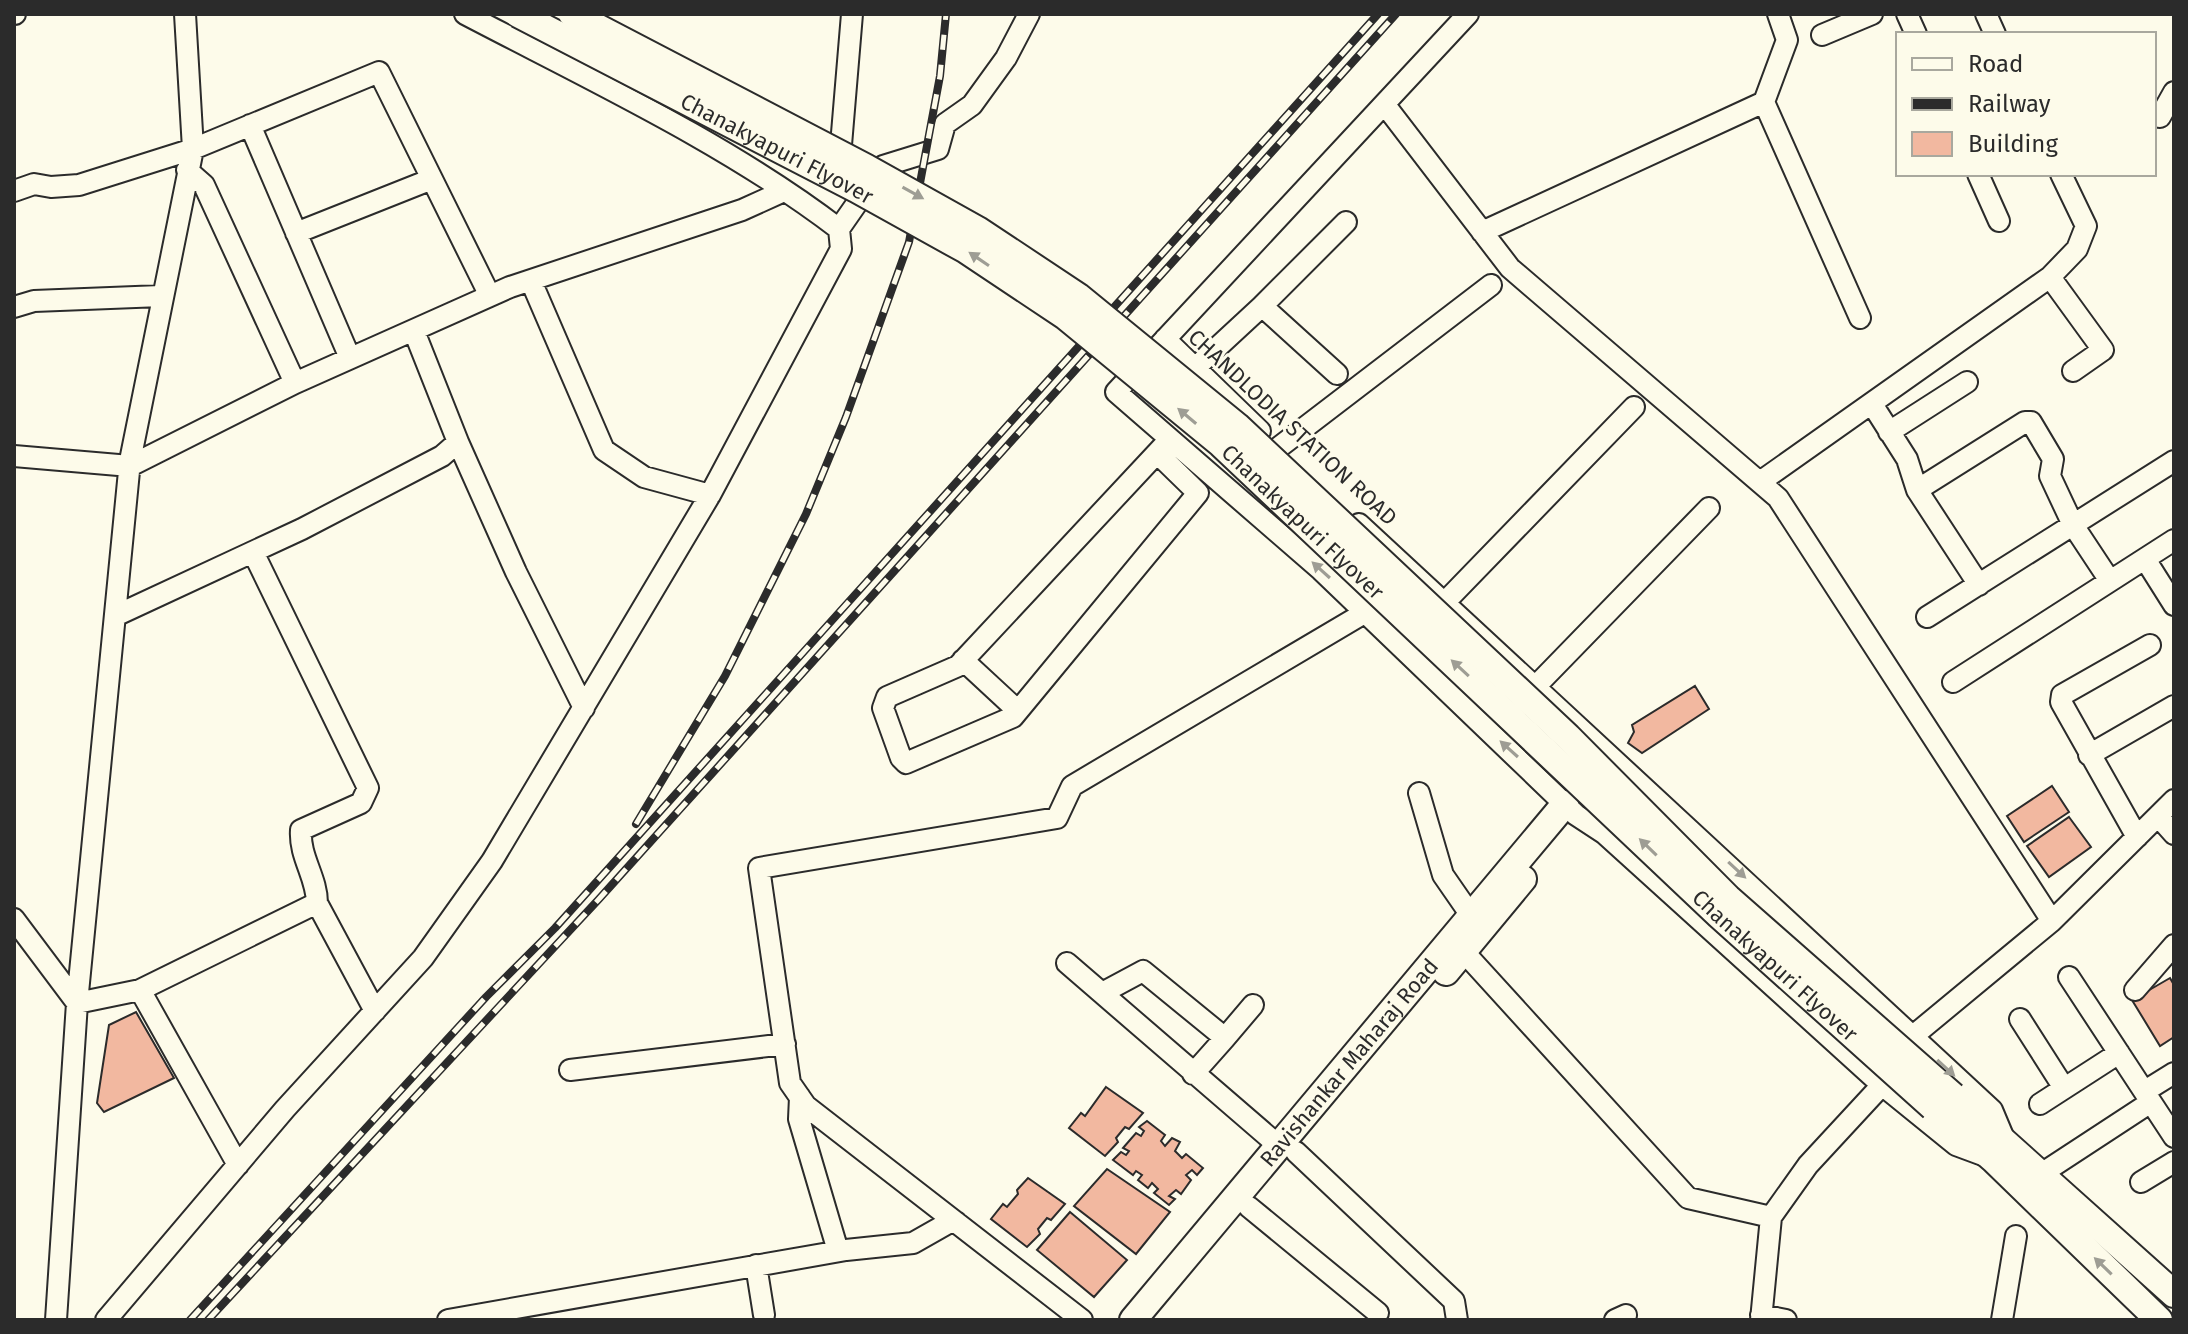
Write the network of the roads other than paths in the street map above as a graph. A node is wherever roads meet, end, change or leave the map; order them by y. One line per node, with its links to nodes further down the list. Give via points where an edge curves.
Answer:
1 (185, 14): 18 (street)
2 (465, 14): 25 (street, via 649,111)
3 (518, 14): 114 (main road, Chanakyapuri Flyover, one-way to 3, bridge, via 1719,915 1221,444 1065,316 966,250)
4 (572, 14): 114 (main road, Chanakyapuri Flyover, one-way to 114, bridge, via 867,168 978,230 1079,297 1237,426 1568,737)
5 (593, 14): 17 (street)
6 (852, 14): 17 (street)
7 (1029, 14): 19 (street, via 972,105 945,124 938,149)
8 (1468, 14): 14 (street, CHANDLODIA STATION ROAD)
9 (1778, 14): 13 (street, via 1787,40)
10 (1872, 14): 11 (street)
11 (1822, 35)
12 (2174, 92): 15 (street)
13 (1764, 102): 29 (street); 38 (street)
14 (1385, 105): 29 (street); 40 (street, CHANDLODIA STATION ROAD)
15 (2160, 117)
16 (250, 125): 18 (street); 23 (street, via 379,72); 30 (street)
17 (841, 145): 19 (street)
18 (193, 149): 20 (street); 24 (street, via 79,185 34,184)
19 (883, 166): 28 (street)
20 (187, 170): 34 (street); 46 (street, via 204,185)
21 (1979, 176): 26 (street)
22 (2062, 176): 31 (street, via 2086,226 2077,249)
23 (432, 179): 30 (street); 35 (street)
24 (14, 191)
25 (784, 191): 28 (street); 32 (street)
26 (1999, 221)
27 (1346, 222): 36 (street)
28 (839, 229): 59 (street, via 841,249)
29 (1482, 232): 56 (street, via 1510,268)
30 (296, 233): 41 (street)
31 (2050, 277): 43 (street, via 2103,350); 47 (street)
32 (531, 281): 35 (street); 59 (street, via 604,450 644,477)
33 (1491, 285): 52 (street)
34 (161, 296): 37 (street, via 34,301); 55 (street)
35 (490, 296): 39 (street)
36 (1262, 306): 42 (street); 44 (street)
37 (14, 307)
38 (1860, 318)
39 (414, 331): 41 (street); 50 (street)
40 (1165, 339): 42 (street, CHANDLODIA STATION ROAD); 51 (street, via 1116,392)
41 (350, 358): 46 (street)
42 (1195, 368): 52 (street, CHANDLODIA STATION ROAD)
43 (2073, 371)
44 (1337, 374)
45 (1967, 382): 49 (street)
46 (295, 383): 55 (street)
47 (1872, 404): 49 (street); 56 (street)
48 (1634, 407): 67 (street)
49 (1889, 432): 58 (street, via 1913,472)
50 (458, 442): 63 (street, via 442,456); 77 (street)
51 (1164, 446): 69 (street, one-way to 51); 73 (street); 78 (street, via 1198,493)
52 (1278, 448): 67 (street, CHANDLODIA STATION ROAD)
53 (14, 456): 55 (street)
54 (2168, 465): 57 (street); 61 (street)
55 (130, 466): 70 (street)
56 (1760, 482): 91 (street, via 1778,498)
57 (2174, 487)
58 (1917, 490): 61 (street, via 2031,422 2053,459 2050,476); 66 (street)
59 (710, 495): 77 (street)
60 (1709, 508): 75 (street)
61 (2073, 525): 65 (street); 66 (street)
62 (2174, 540): 64 (street)
63 (253, 552): 70 (street); 88 (street, via 368,788 361,803 301,830 300,847)
64 (2145, 559): 65 (street); 68 (street)
65 (2110, 581): 74 (street)
66 (1979, 585): 71 (street)
67 (1446, 601): 75 (street, CHANDLODIA STATION ROAD)
68 (2174, 605)
69 (1366, 612): 84 (street, one-way to 69); 105 (street, via 1072,786 1057,818 759,868)
70 (115, 616): 99 (street)
71 (1927, 617)
72 (2150, 645): 80 (street, via 2062,695 2061,706)
73 (963, 660): 78 (street); 78 (street, via 883,702 906,763)
74 (1953, 682)
75 (1535, 687): 79 (street, CHANDLODIA STATION ROAD)
76 (2174, 706): 80 (street)
77 (584, 708): 101 (street, via 492,861 423,958)
78 (1018, 711)
79 (1591, 741): 81 (street, CHANDLODIA STATION ROAD); 84 (street, via 1589,773)
80 (2089, 755): 87 (street)
81 (1638, 780): 84 (street, via 1606,786); 103 (street, CHANDLODIA STATION ROAD, one-way to 103)
82 (1419, 793): 89 (street, via 1443,875)
83 (2174, 800): 85 (street)
84 (1570, 809): 89 (main road, Ravishankar Maharaj Road); 92 (main road, Ravishankar Maharaj Road); 110 (street, via 1605,834)
85 (2158, 816): 86 (street); 87 (street)
86 (2174, 834)
87 (2137, 837): 91 (street)
88 (317, 903): 96 (street); 101 (street)
89 (1470, 914): 117 (main road, Ravishankar Maharaj Road)
90 (14, 919): 99 (street)
91 (2052, 921): 103 (street)
92 (1463, 951): 117 (main road, Ravishankar Maharaj Road); 124 (street, via 1688,1198)
93 (2171, 957): 97 (street)
94 (1067, 963): 98 (street)
95 (2069, 977): 106 (street)
96 (140, 990): 99 (street); 120 (street)
97 (2135, 990)
98 (1102, 993): 104 (street, via 1143,971); 109 (street)
99 (77, 1003): 133 (street)
100 (1253, 1005): 104 (street)
101 (375, 1011): 120 (street)
102 (2020, 1019): 111 (street)
103 (1913, 1036): 118 (street, CHANDLODIA STATION ROAD, one-way to 118, via 1992,1110)
104 (1225, 1038): 109 (street)
105 (785, 1044): 107 (street); 113 (street, via 790,1083)
106 (2119, 1053): 111 (street); 112 (street)
107 (570, 1070)
108 (2174, 1073): 112 (street)
109 (1193, 1074): 117 (street)
110 (1882, 1085): 118 (street, via 1956,1145); 124 (street, via 1808,1165)
111 (2064, 1088): 115 (street)
112 (2148, 1096): 116 (street); 121 (street)
113 (800, 1097): 125 (street); 127 (street, via 799,1119)
114 (1943, 1102): 118 (main road, Chanakyapuri Flyover)
115 (2040, 1104)
116 (2174, 1137)
117 (1287, 1149): 123 (main road, Ravishankar Maharaj Road); 137 (main road, Ravishankar Maharaj Road); 139 (street, via 1454,1301)
118 (2000, 1152): 121 (main road); 142 (main road, one-way to 118)
119 (2174, 1162): 122 (street)
120 (238, 1165): 134 (street)
121 (2041, 1174): 129 (main road)
122 (2141, 1182)
123 (1249, 1207): 130 (street); 138 (main road, Ravishankar Maharaj Road)
124 (1771, 1217): 132 (street)
125 (956, 1222): 127 (street, via 913,1243); 136 (street)
126 (2016, 1236): 141 (street)
127 (838, 1251): 128 (street)
128 (756, 1265): 131 (street); 135 (street)
129 (2174, 1294)
130 (1378, 1313)
131 (764, 1315)
132 (1761, 1318): 140 (street)
133 (56, 1320)
134 (106, 1320)
135 (448, 1320)
136 (1082, 1320)
137 (1133, 1320)
138 (1154, 1320)
139 (1457, 1320)
140 (1786, 1320)
141 (2002, 1320)
142 (2159, 1320)

